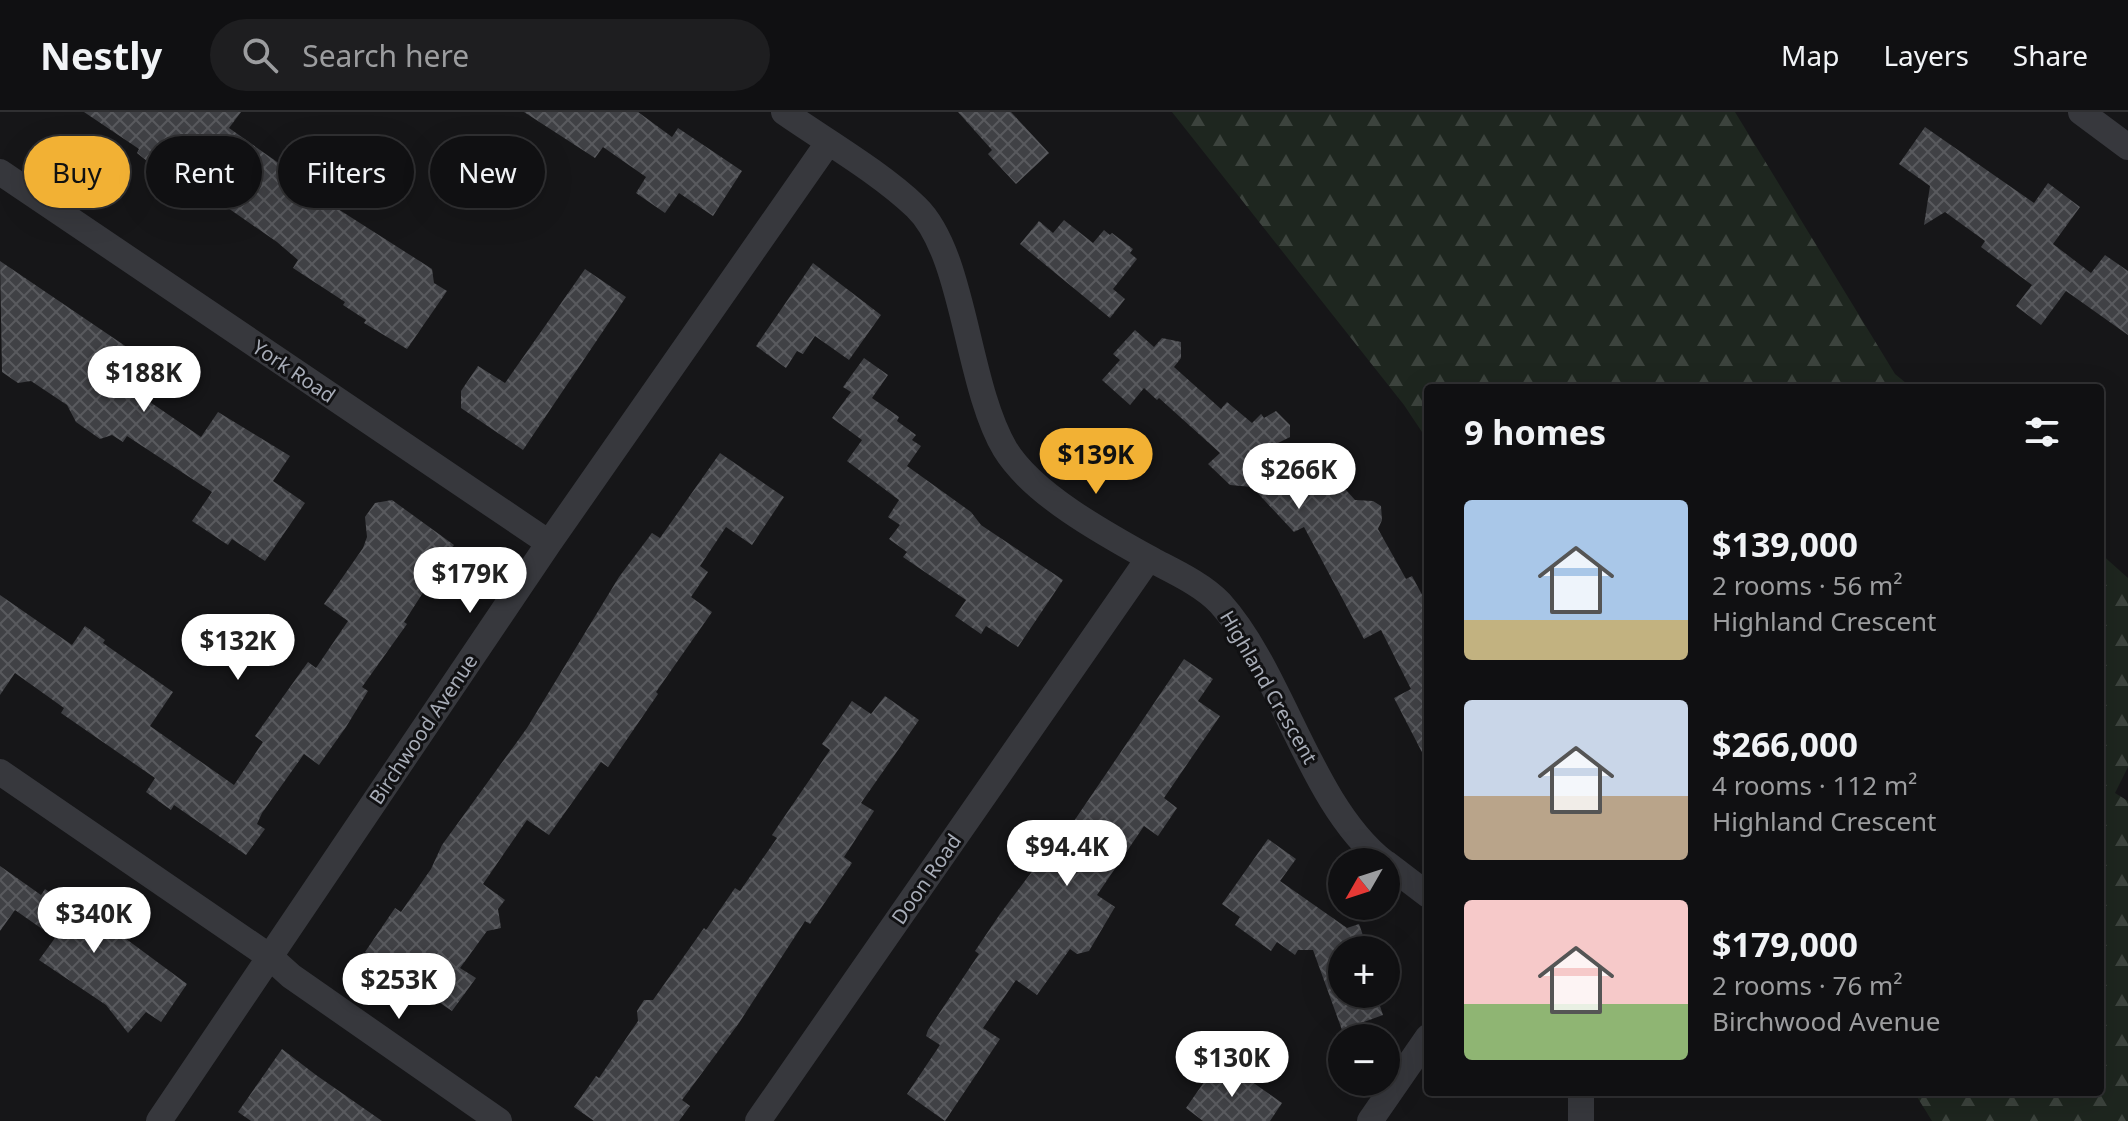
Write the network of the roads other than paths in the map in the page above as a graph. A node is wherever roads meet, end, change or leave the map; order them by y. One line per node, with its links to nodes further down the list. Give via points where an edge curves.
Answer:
1 (784, 112): 3 (street, Highland Crescent)
2 (2081, 112): 4 (street)
3 (828, 143): 6 (street, Birchwood Avenue); 7 (street, Highland Crescent, via 917,207 935,234 950,269 980,393 1015,461 1052,495)
4 (2128, 147)
5 (0, 172): 6 (street, York Road)
6 (549, 543): 12 (street, Birchwood Avenue)
7 (1149, 558): 9 (street, Highland Crescent, via 1219,601 1338,809); 17 (street, Doon Road)
8 (0, 772): 12 (street)
9 (1372, 848)
10 (1400, 874): 11 (street, Highland Crescent)
11 (1424, 892)
12 (270, 957): 15 (street, Birchwood Avenue); 16 (street)
13 (1424, 1043): 18 (street)
14 (1581, 1096): 19 (street)
15 (159, 1121)
16 (499, 1121)
17 (758, 1121)
18 (1370, 1121)
19 (1581, 1121)

